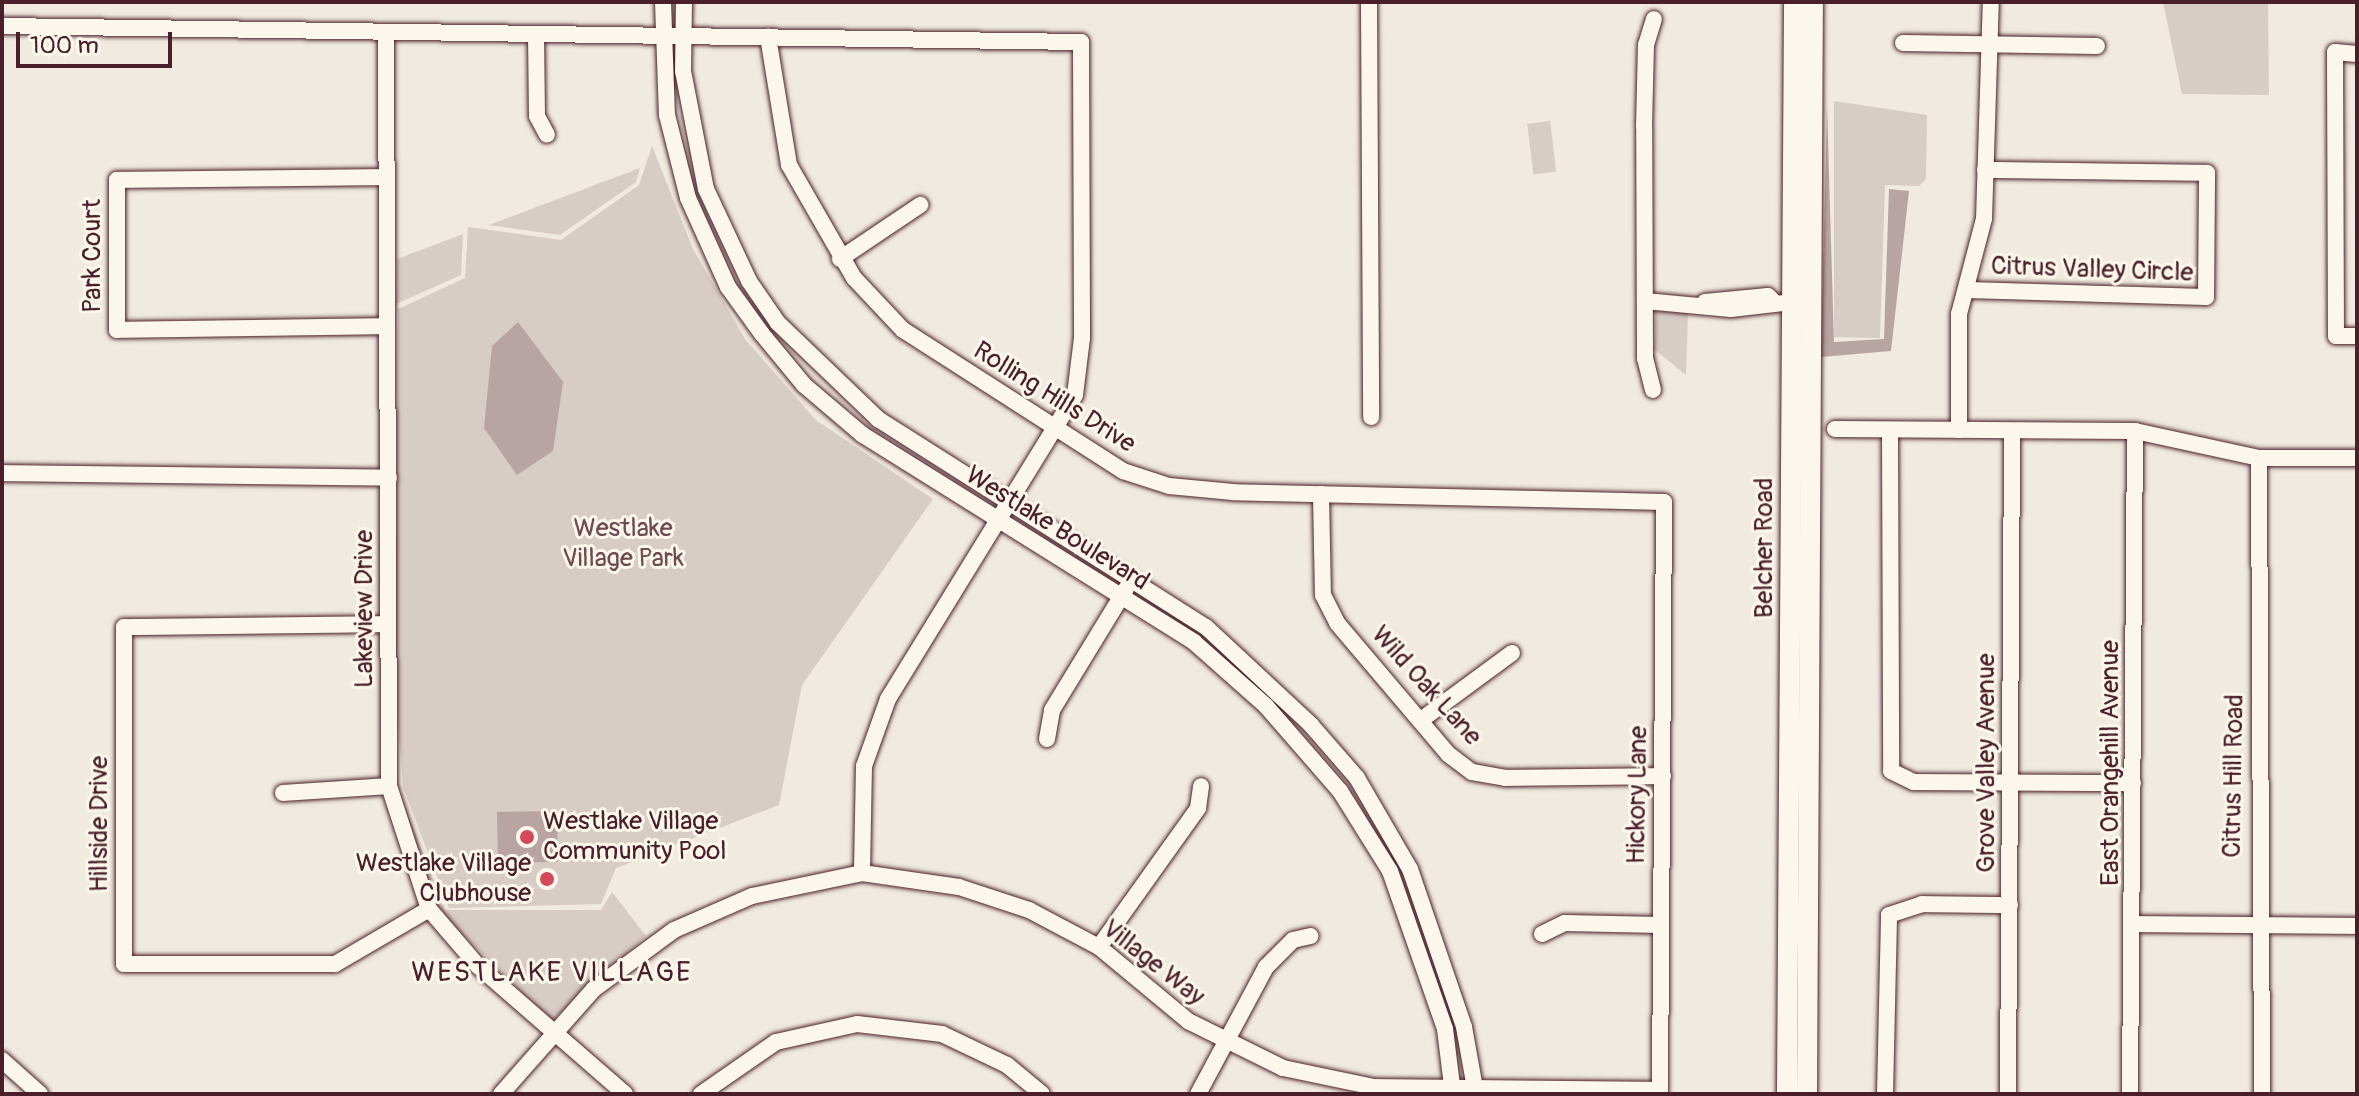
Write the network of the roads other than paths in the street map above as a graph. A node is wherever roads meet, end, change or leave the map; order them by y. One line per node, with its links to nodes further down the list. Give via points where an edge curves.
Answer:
1 (663, 2): 12 (street, Westlake Boulevard)
2 (684, 2): 11 (street, Westlake Boulevard)
3 (1369, 2): 29 (street)
4 (1794, 2): 25 (main road, Belcher Road)
5 (1813, 2): 25 (main road, Belcher Road)
6 (1991, 2): 15 (street)
7 (1654, 19): 24 (street, via 1646,45)
8 (2, 26): 9 (street)
9 (386, 33): 10 (street); 20 (street, Lakeview Drive)
10 (536, 35): 12 (street); 18 (street, via 537,116)
11 (683, 35): 12 (street); 13 (street); 42 (street, Westlake Boulevard, via 689,117 706,189 778,323 878,419)
12 (663, 36): 43 (street, Westlake Boulevard, via 675,152 728,287 804,385 863,435)
13 (768, 37): 22 (street, Rolling Hills Drive, via 789,165); 31 (street, via 1081,42 1082,338 1075,395)
14 (1903, 43): 15 (street)
15 (1989, 45): 16 (street); 19 (street)
16 (2097, 46)
17 (2357, 54): 27 (street, via 2335,52 2336,336)
18 (547, 135)
19 (1985, 170): 23 (street, via 1984,219); 23 (street, Citrus Valley Circle, via 2207,173 2206,297)
20 (385, 177): 26 (street, Lakeview Drive); 26 (street, Park Court, via 117,180 117,330)
21 (920, 205): 22 (street)
22 (840, 259): 31 (street, Rolling Hills Drive, via 903,330)
23 (1967, 290): 33 (street, via 1959,314)
24 (1645, 301): 25 (street); 28 (street)
25 (1793, 302): 78 (main road, Belcher Road); 79 (main road, Belcher Road)
26 (387, 326): 39 (street, Lakeview Drive)
27 (2357, 336)
28 (1653, 390)
29 (1371, 417)
30 (1835, 429): 32 (street)
31 (1056, 430): 40 (street, Rolling Hills Drive, via 1123,471 1169,486); 42 (street)
32 (1890, 430): 33 (street); 51 (street, via 1888,760 1899,779)
33 (1959, 430): 35 (street)
34 (2135, 431): 35 (street); 36 (street); 52 (street, East Orangehill Avenue)
35 (2012, 432): 51 (street, Grove Valley Avenue)
36 (2259, 458): 37 (street); 61 (street, Citrus Hill Road)
37 (2357, 458)
38 (2, 473): 39 (street)
39 (389, 478): 46 (street, Lakeview Drive)
40 (1321, 494): 41 (street, Rolling Hills Drive); 48 (street, Wild Oak Lane, via 1323,595 1337,623)
41 (1664, 502): 50 (street, Hickory Lane)
42 (1010, 503): 43 (street); 44 (street, Westlake Boulevard)
43 (998, 522): 45 (street, Westlake Boulevard); 56 (street, via 875,729 864,766)
44 (1131, 581): 45 (street); 71 (street, Westlake Boulevard, via 1206,627 1357,778 1423,900)
45 (1121, 597): 49 (street, via 1052,710); 70 (street, Westlake Boulevard, via 1194,642 1266,706 1340,791 1390,871 1445,1029)
46 (388, 624): 53 (street, Lakeview Drive); 58 (street, Hillside Drive, via 124,627 124,964 335,964)
47 (1512, 653): 48 (street)
48 (1421, 720): 50 (street, Wild Oak Lane, via 1472,772)
49 (1047, 739)
50 (1663, 776): 60 (street, Hickory Lane)
51 (2013, 782): 52 (street); 57 (street, Grove Valley Avenue)
52 (2133, 783): 59 (street, East Orangehill Avenue)
53 (389, 786): 55 (street); 58 (street, Lakeview Drive)
54 (1201, 786): 65 (street, via 1198,808)
55 (283, 793)
56 (862, 873): 65 (street, Village Way, via 995,897); 66 (street, Village Way, via 763,892 674,930 594,989)
57 (2010, 905): 80 (street, via 1922,904 1889,915); 81 (street, Grove Valley Avenue)
58 (429, 909): 66 (street, Lakeview Drive, via 478,966)
59 (2134, 924): 61 (street); 82 (street, East Orangehill Avenue)
60 (1661, 925): 63 (street, via 1565,923); 69 (street, Hickory Lane)
61 (2256, 926): 62 (street); 83 (street, Citrus Hill Road)
62 (2357, 926)
63 (1542, 934)
64 (1311, 936): 67 (street, via 1293,940 1266,967)
65 (1099, 947): 67 (street, Village Way, via 1188,1021)
66 (555, 1033): 73 (street, Village Way); 74 (street, Lakeview Drive)
67 (1226, 1043): 70 (street, Village Way, via 1342,1083); 77 (street)
68 (2, 1060): 72 (street)
69 (1660, 1090): 71 (street, Village Way)
70 (1453, 1091): 71 (street, Village Way)
71 (1476, 1091)
72 (40, 1094)
73 (501, 1094)
74 (625, 1094)
75 (701, 1094): 76 (street, via 776,1042 857,1024 942,1034 1007,1065)
76 (1042, 1094)
77 (1198, 1094)
78 (1787, 1094)
79 (1807, 1094)
80 (1885, 1094)
81 (2008, 1094)
82 (2130, 1094)
83 (2262, 1094)

